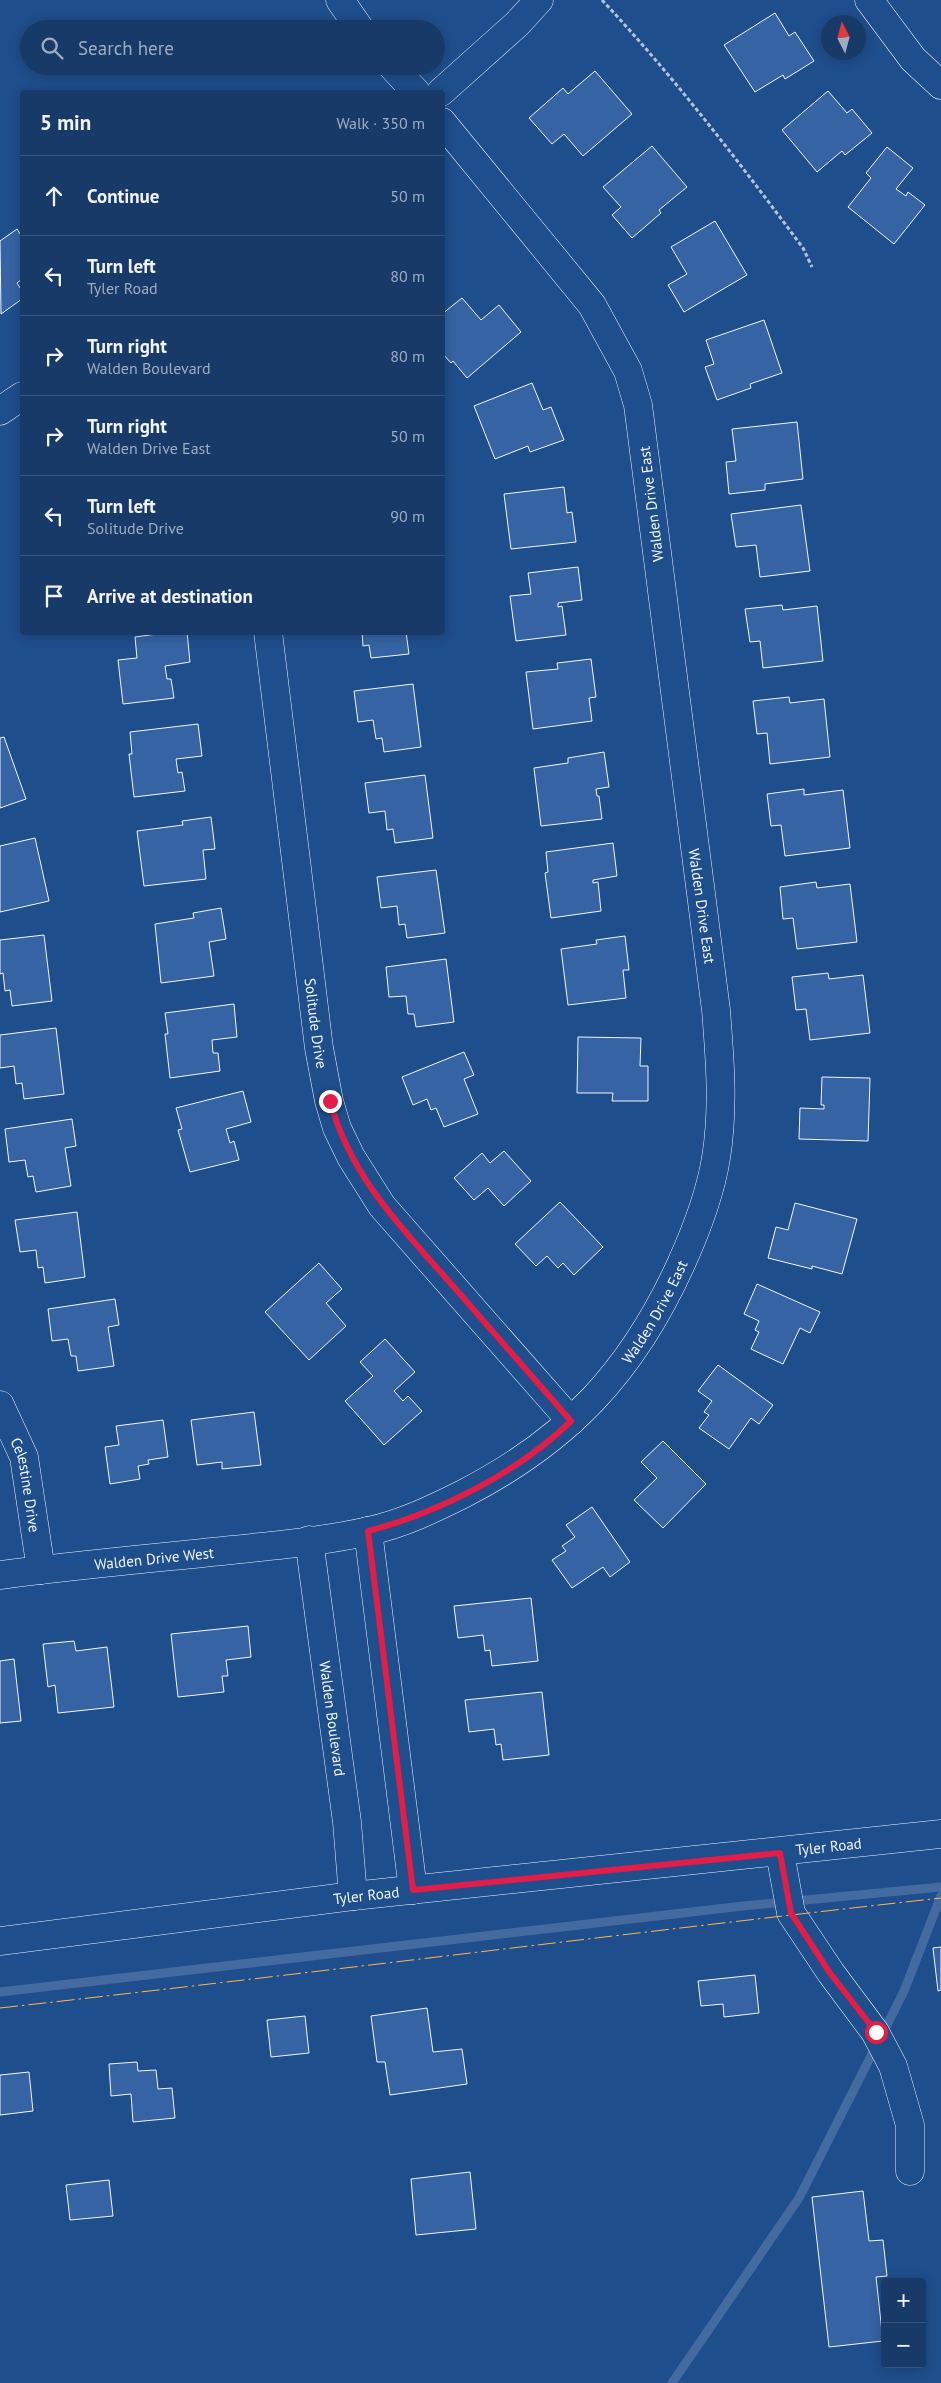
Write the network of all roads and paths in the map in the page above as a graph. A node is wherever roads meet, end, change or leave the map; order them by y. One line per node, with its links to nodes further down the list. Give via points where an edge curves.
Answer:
1 (340, 0): 5 (street)
2 (539, 0): 9 (street)
3 (602, 0): 11 (path, via 692,102 802,248)
4 (869, 0): 7 (street, via 912,59)
5 (354, 20)
6 (400, 75): 8 (street)
7 (941, 85)
8 (414, 90)
9 (444, 90)
10 (445, 126): 16 (street, Walden Drive East, via 592,305 628,371 644,441 670,667 716,1010 720,1123 716,1160 694,1232 669,1290 640,1342 599,1395)
11 (812, 267)
12 (20, 397): 13 (street)
13 (0, 412)
14 (268, 635): 16 (street, Solitude Drive, via 319,1048 337,1128 382,1206)
15 (0, 1405): 19 (street, Celestine Drive, via 24,1457)
16 (571, 1421): 17 (street, Walden Drive East, via 542,1445 487,1481 421,1515)
17 (368, 1531): 18 (street, Walden Drive East); 23 (street)
18 (309, 1540): 19 (street, Walden Drive West); 24 (street, Walden Boulevard, via 347,1822)
19 (41, 1570): 20 (street, Walden Drive West)
20 (0, 1575)
21 (941, 1834): 22 (street, Tyler Road)
22 (780, 1853): 23 (street, Tyler Road); 26 (street, via 791,1913 830,1973 876,2032 893,2066 910,2125)
23 (413, 1890): 24 (street, Tyler Road)
24 (353, 1896): 25 (street, Tyler Road)
25 (0, 1941)
26 (910, 2171)

